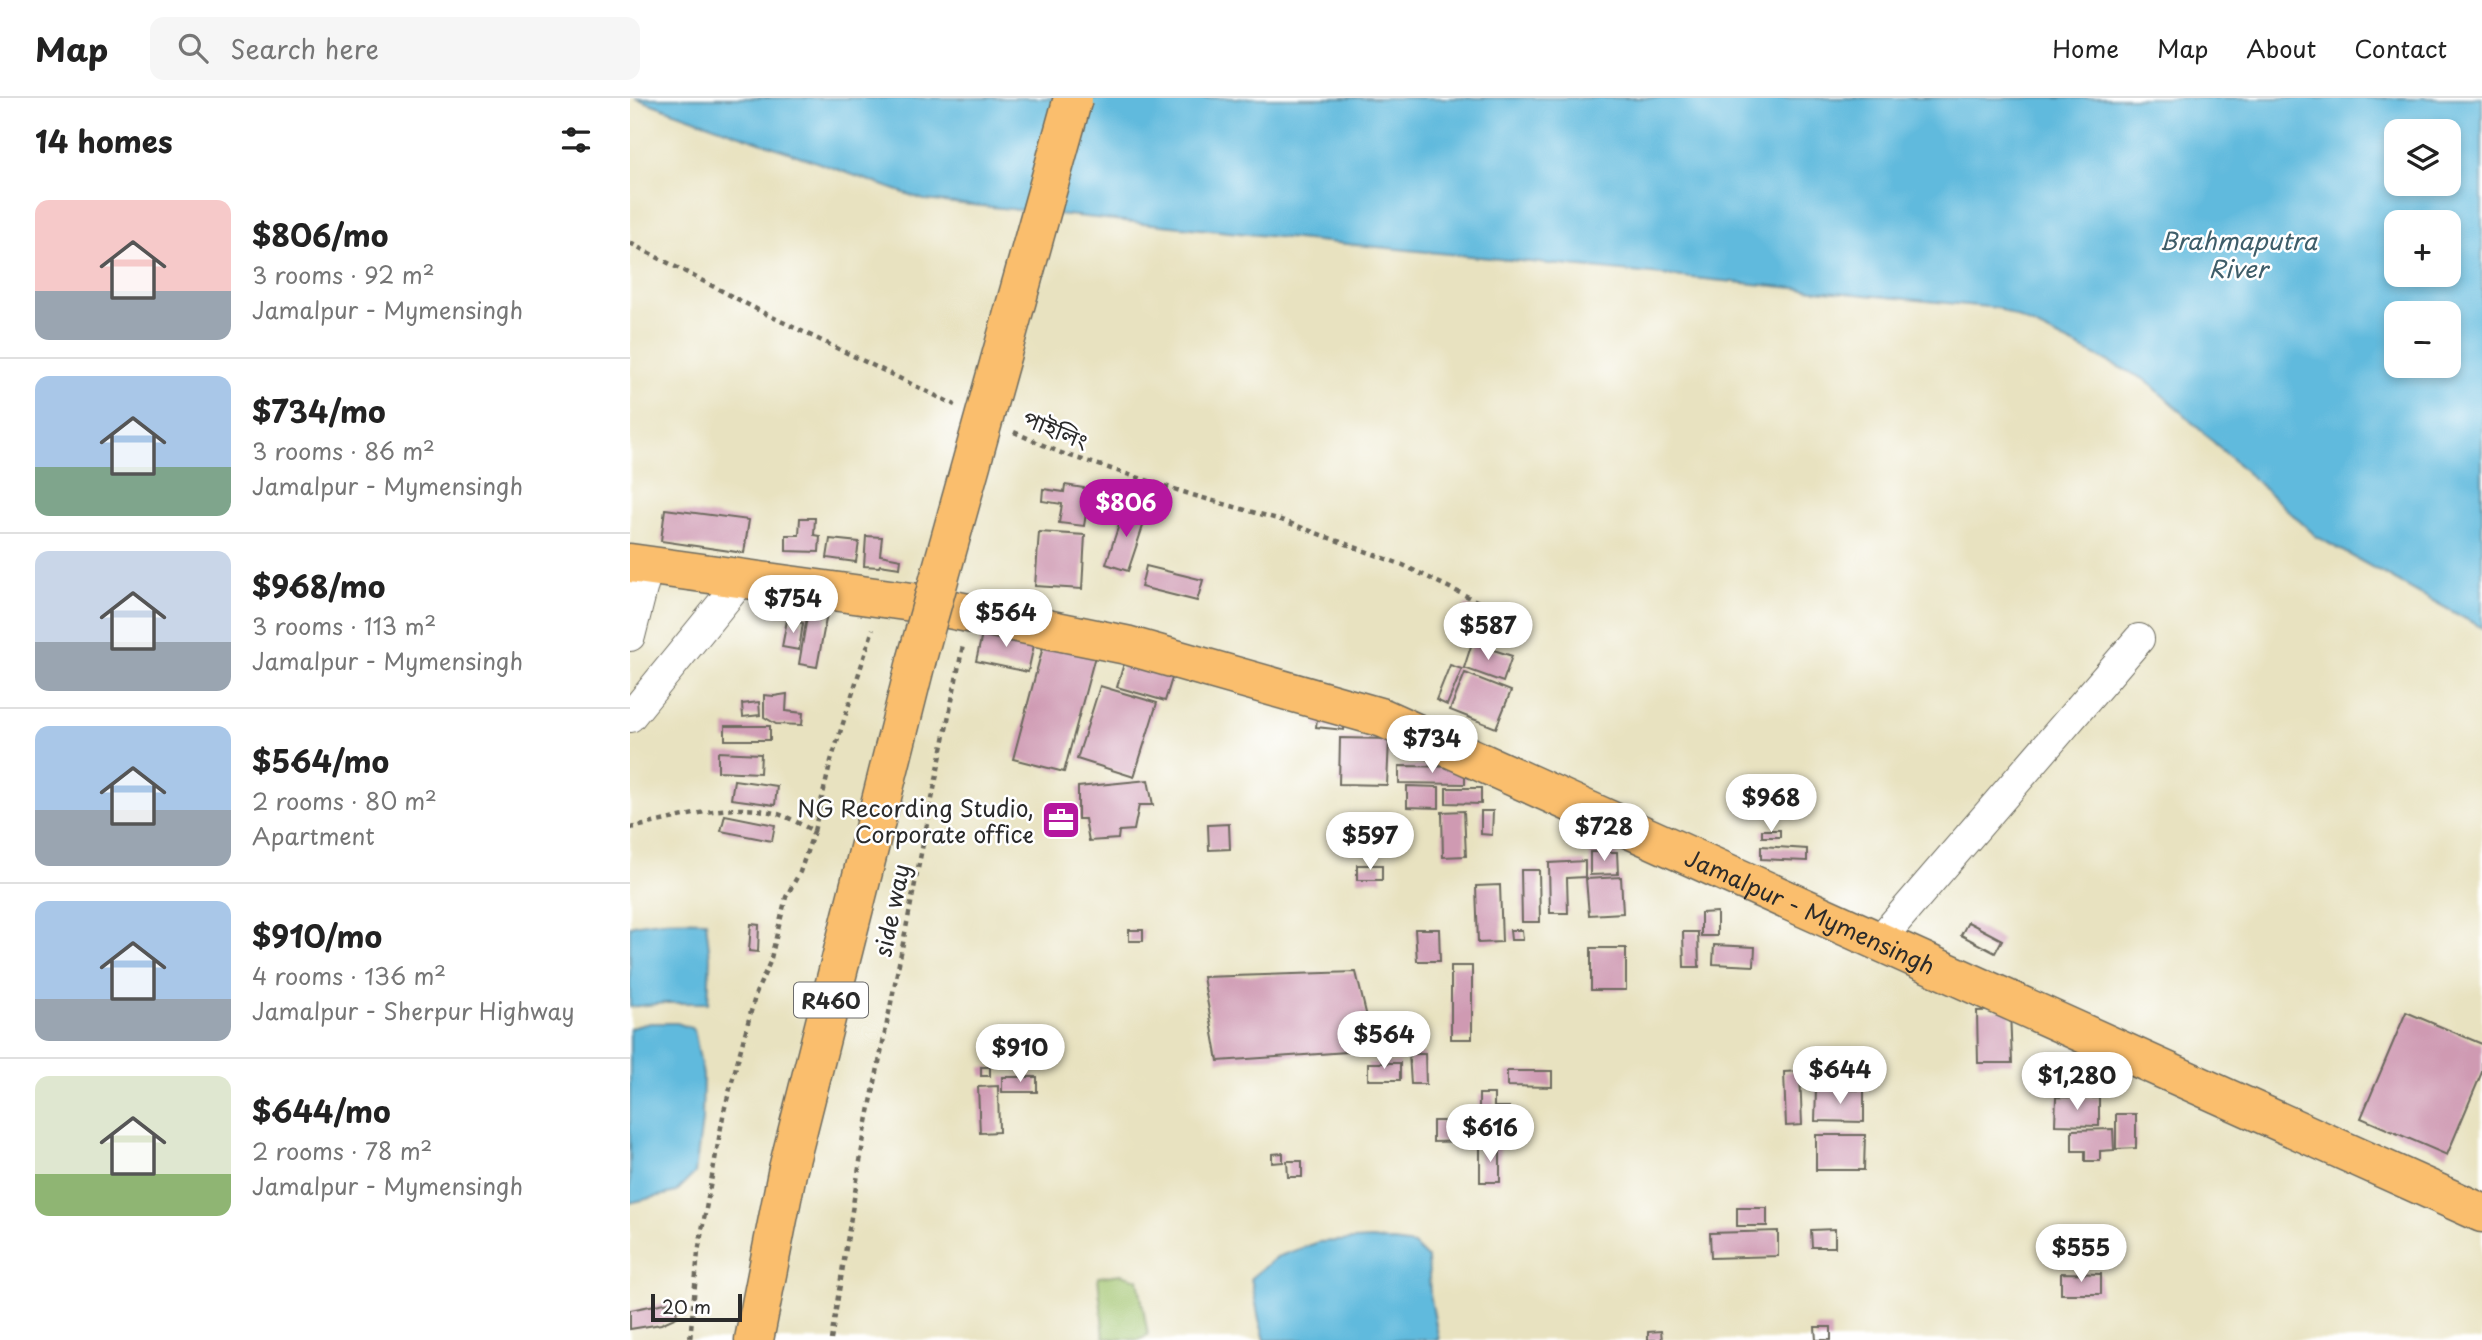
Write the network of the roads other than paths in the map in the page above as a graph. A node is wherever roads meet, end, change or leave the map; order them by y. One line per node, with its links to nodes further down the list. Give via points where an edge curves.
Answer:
1 (1073, 98): 9 (main road, R460, bridge, via 916,662 787,1173)
2 (639, 564): 3 (main road, Jamalpur - Mymensingh); 4 (street)
3 (743, 578): 6 (street); 7 (main road, Jamalpur - Mymensingh, via 883,598 1126,645 1383,718)
4 (630, 636)
5 (2138, 639): 7 (street)
6 (630, 717)
7 (1878, 942): 8 (main road, Jamalpur - Mymensingh)
8 (2482, 1213)
9 (754, 1340)

